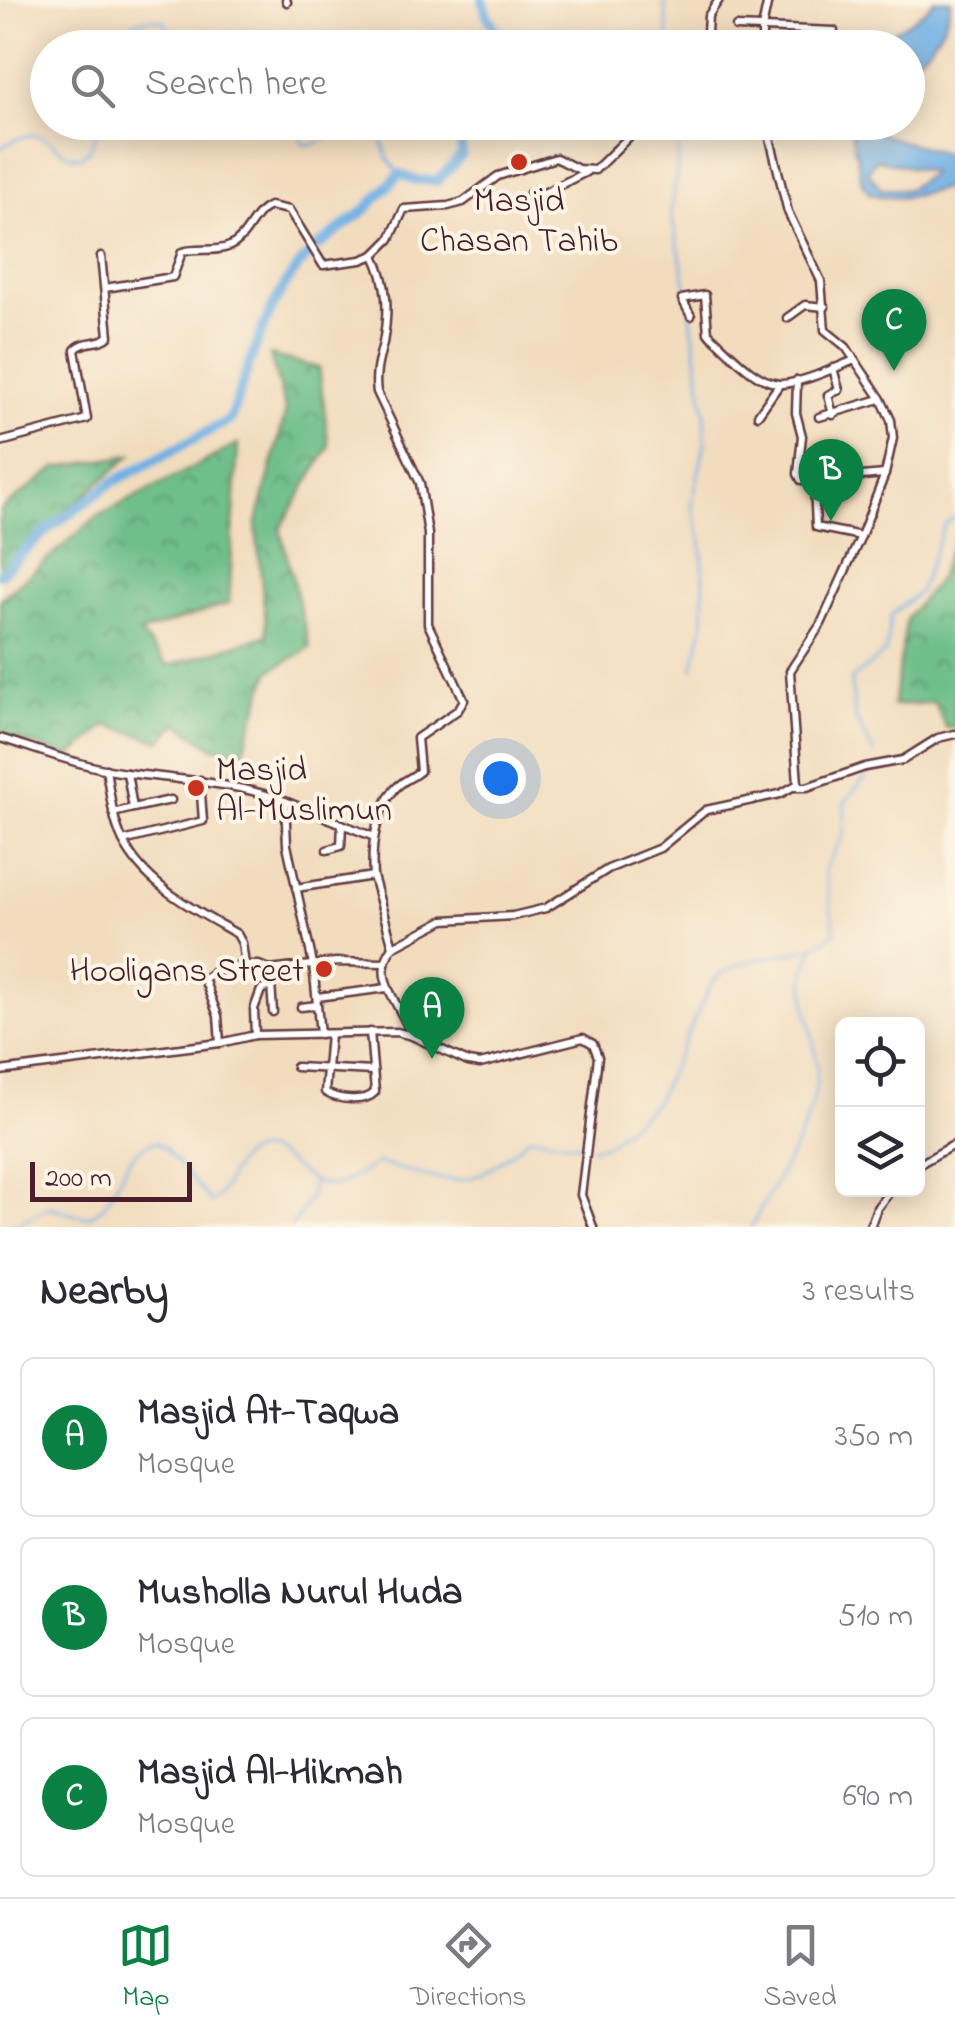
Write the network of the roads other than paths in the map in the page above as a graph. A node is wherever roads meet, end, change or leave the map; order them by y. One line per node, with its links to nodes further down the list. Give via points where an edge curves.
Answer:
1 (718, 0): 5 (street)
2 (768, 0): 4 (street)
3 (736, 27): 4 (street)
4 (762, 28): 6 (street)
5 (707, 30)
6 (798, 30)
7 (627, 140): 9 (street)
8 (770, 140): 14 (street, via 788,212 818,272)
9 (588, 171): 10 (street); 11 (street, via 556,158 498,176 463,202 406,208)
10 (530, 193)
11 (374, 254): 13 (street, via 323,265 289,210 270,206 229,246 182,252 173,277); 42 (street, via 388,302 377,392 420,483 428,534 428,624 464,700 417,738 420,771 393,791)
12 (101, 256): 13 (street)
13 (105, 288): 25 (street, via 108,338 75,350 86,419)
14 (825, 307): 16 (street, via 805,305); 17 (street, via 826,332)
15 (691, 316): 20 (street, via 682,298 705,295 708,333)
16 (787, 318)
17 (855, 360): 18 (street); 21 (street)
18 (834, 368): 19 (street); 23 (street, via 839,390 828,395)
19 (797, 380): 20 (street); 29 (street, via 798,474)
20 (780, 384): 22 (street)
21 (880, 398): 23 (street); 27 (street, via 893,429)
22 (758, 415)
23 (833, 415): 24 (street)
24 (819, 418)
25 (0, 442)
26 (846, 459): 28 (street)
27 (886, 474): 28 (street); 30 (street)
28 (848, 476): 29 (street)
29 (814, 484): 30 (street, via 816,527)
30 (861, 536): 36 (street, via 821,624 789,674)
31 (955, 734): 36 (street, via 903,760)
32 (0, 738): 33 (street)
33 (106, 770): 34 (street); 40 (street)
34 (127, 773): 35 (street); 39 (street)
35 (200, 780): 38 (street); 43 (street, via 203,822)
36 (795, 788): 47 (street, via 706,810 660,848 608,869 546,908 450,919)
37 (171, 800): 39 (street)
38 (285, 801): 41 (street); 46 (street)
39 (133, 808): 40 (street)
40 (113, 812): 43 (street)
41 (342, 824): 42 (street); 44 (street, via 342,846)
42 (374, 837): 45 (street)
43 (123, 841): 50 (street, via 165,890 236,934)
44 (327, 850)
45 (373, 876): 46 (street); 47 (street)
46 (296, 888): 49 (street)
47 (393, 947): 48 (street)
48 (386, 962): 49 (street); 53 (street)
49 (313, 964): 51 (street); 54 (street)
50 (245, 965): 51 (street); 61 (street, via 204,979)
51 (270, 970): 52 (street)
52 (270, 986): 56 (street); 59 (street, via 254,1008)
53 (387, 988): 54 (street); 60 (street)
54 (317, 1001): 55 (street); 58 (street)
55 (301, 1007)
56 (273, 1012)
57 (370, 1032): 58 (street); 60 (street); 65 (street)
58 (325, 1034): 59 (street); 63 (street)
59 (255, 1035): 61 (street)
60 (412, 1036): 69 (street, via 475,1064 572,1038 593,1044 598,1057 580,1195)
61 (220, 1042): 64 (street)
62 (296, 1066): 63 (street)
63 (328, 1070): 65 (street); 65 (street, via 326,1094 365,1099 375,1094)
64 (0, 1071)
65 (373, 1071)
66 (955, 1144): 67 (street)
67 (925, 1161)
68 (885, 1197): 70 (street)
69 (593, 1227)
70 (870, 1227)

